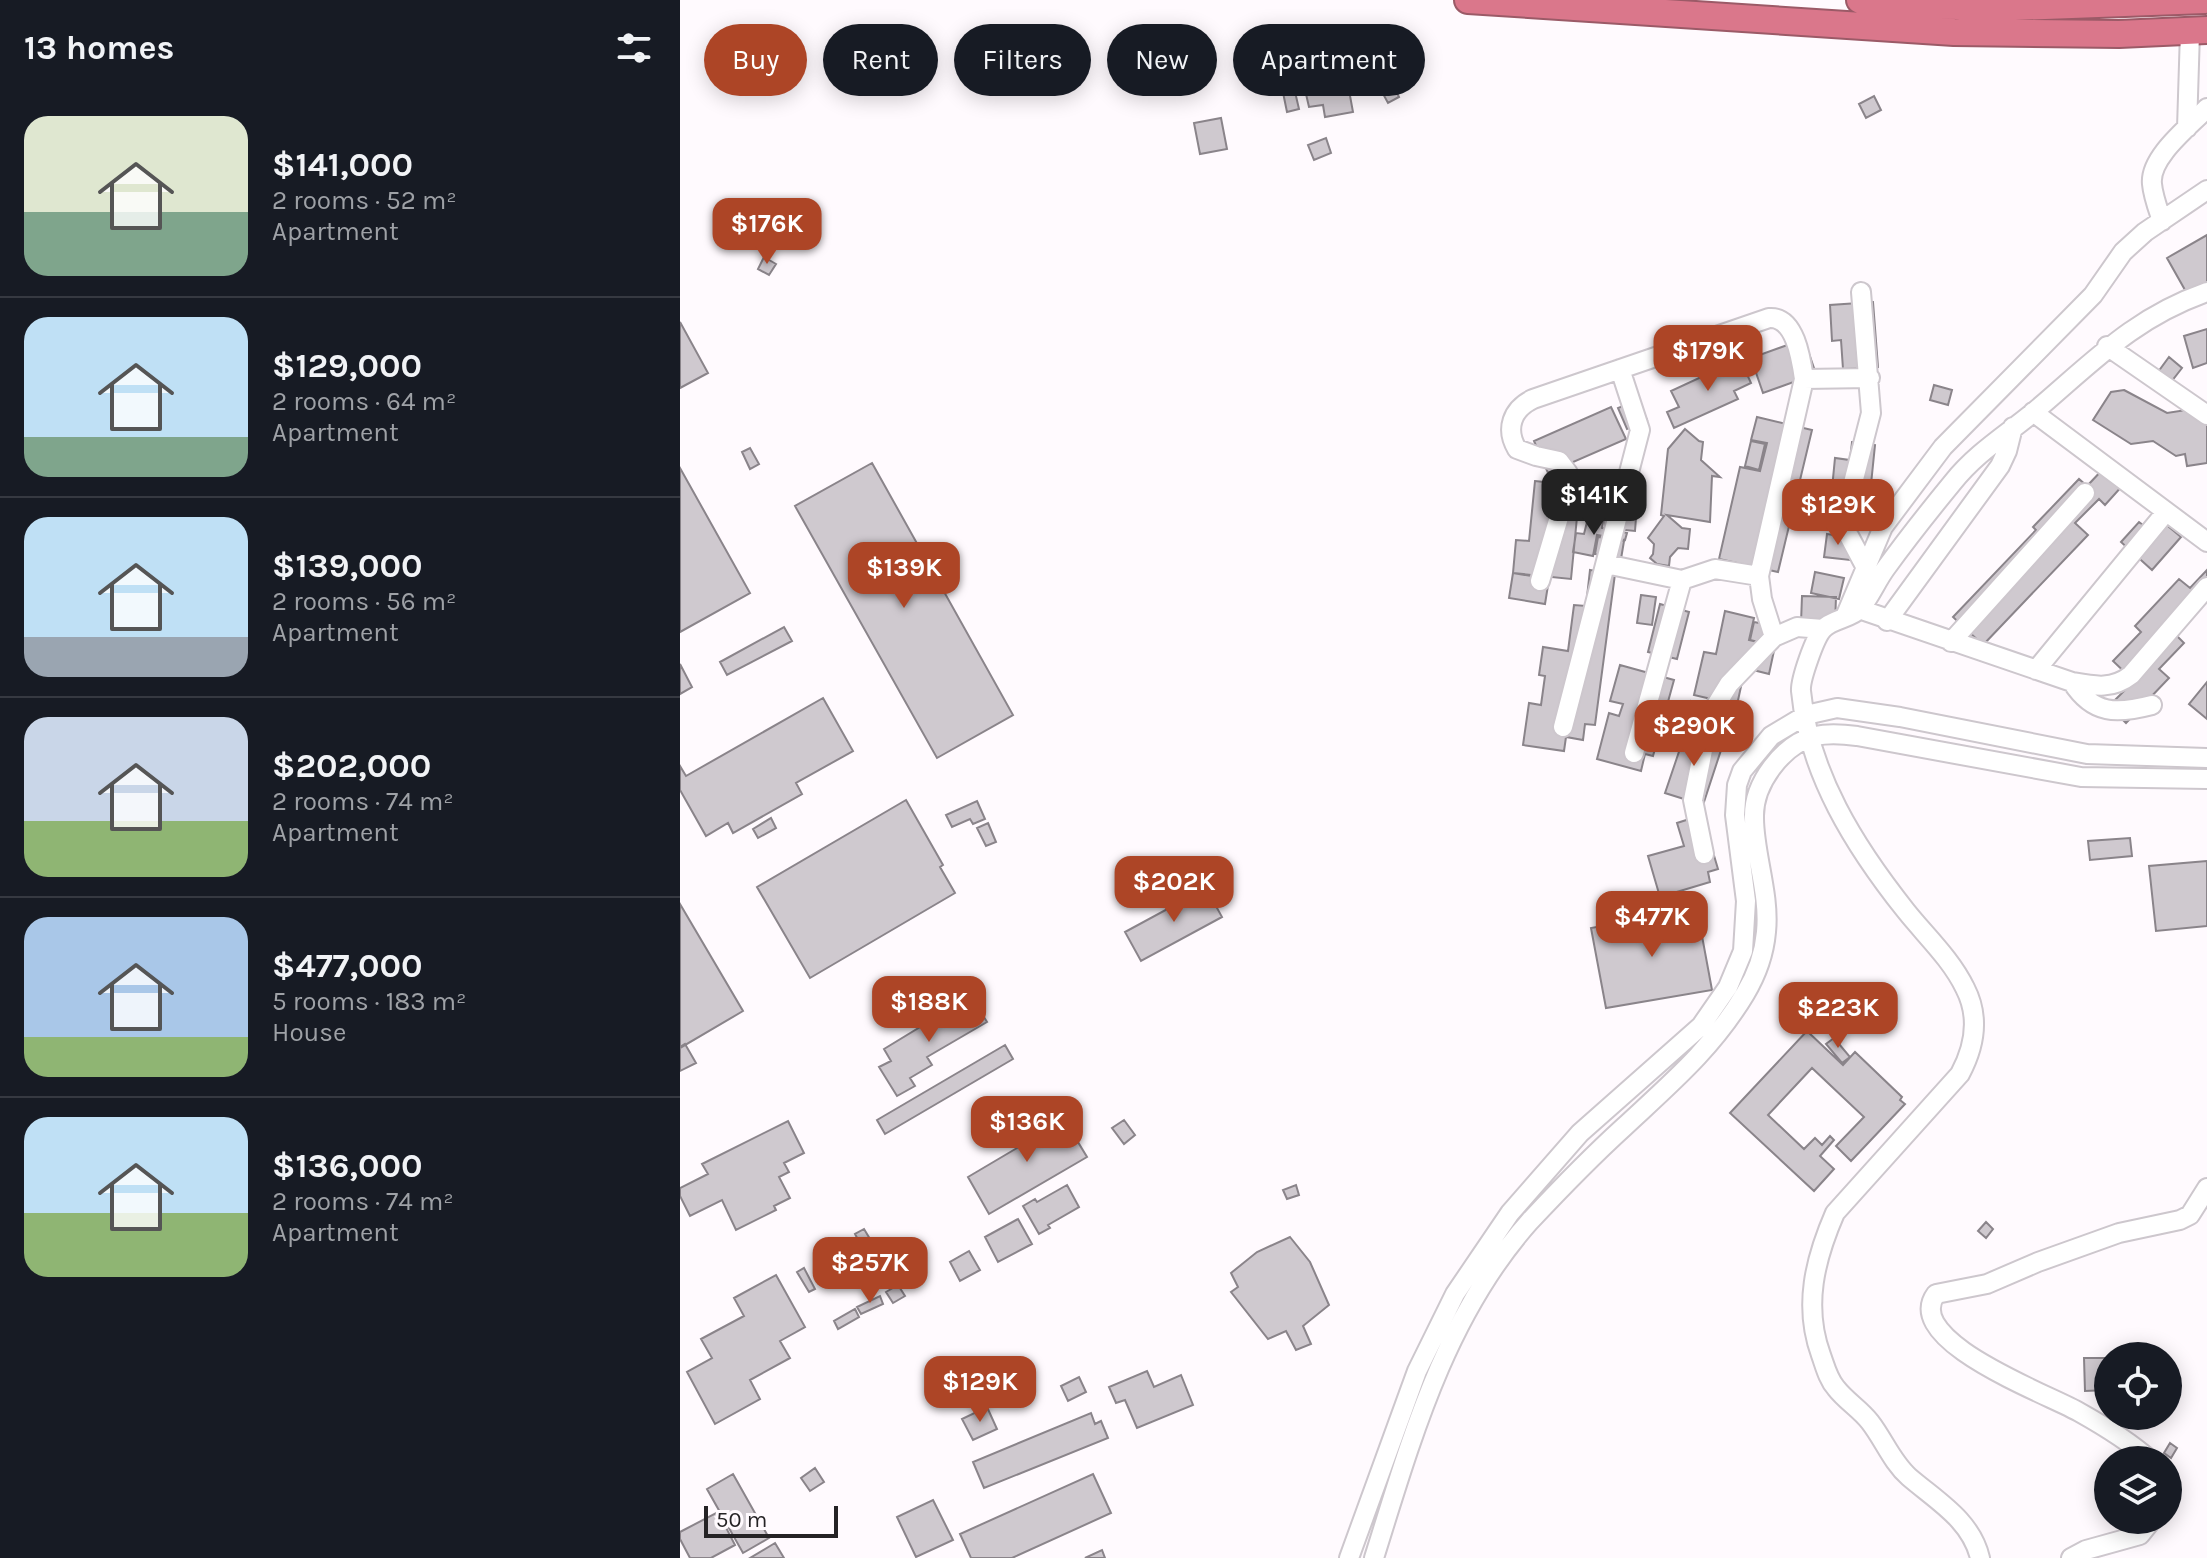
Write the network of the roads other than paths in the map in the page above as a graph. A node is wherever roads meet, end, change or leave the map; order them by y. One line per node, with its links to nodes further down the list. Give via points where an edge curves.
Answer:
1 (1468, 0): 5 (highway, via 1954,32)
2 (1860, 0): 4 (highway)
3 (2205, 0): 4 (highway)
4 (1987, 4)
5 (2198, 31): 7 (street)
6 (2207, 108): 7 (street)
7 (2187, 128): 9 (street, via 2155,166 2151,182)
8 (2207, 190): 9 (street)
9 (2162, 221): 23 (street, via 2123,252 2093,295 1943,447 1883,527)
10 (1861, 292): 14 (street)
11 (2207, 292): 12 (street, via 2175,303)
12 (2107, 346): 16 (street); 17 (street)
13 (1620, 369): 15 (street, via 1777,317 1788,327); 22 (street, via 1640,430); 26 (street, via 1533,399 1512,419 1517,449 1559,461 1568,473)
14 (1870, 378): 15 (street); 23 (street, via 1871,413 1845,514 1848,534)
15 (1804, 379): 24 (street)
16 (2033, 412): 18 (street); 20 (street)
17 (2207, 415)
18 (2013, 427): 28 (street, via 1973,458); 29 (street, via 2000,466)
19 (2085, 493): 32 (street)
20 (2166, 512): 21 (street); 33 (street)
21 (2207, 542)
22 (1606, 564): 25 (street); 37 (street)
23 (1865, 566): 28 (street)
24 (1759, 576): 25 (street, via 1715,569); 31 (street)
25 (1682, 580): 39 (street)
26 (1540, 581)
27 (2207, 587): 34 (street, via 2119,684)
28 (1852, 614): 29 (street); 30 (street)
29 (1887, 621): 32 (street)
30 (1823, 629): 31 (street, via 1797,627); 36 (street, via 1800,688)
31 (1774, 637): 42 (street, via 1729,684 1710,715 1693,800)
32 (1951, 642): 33 (street)
33 (2036, 670): 34 (street)
34 (2072, 682): 35 (street, via 2095,707)
35 (2152, 705)
36 (1806, 715): 38 (street); 40 (street, via 1837,708 1861,710 2087,754); 46 (street, via 1771,736 1737,785 1735,815 1746,901 1743,951 1728,987 1701,1026 1580,1133 1510,1213 1455,1294 1417,1371)
37 (1563, 727)
38 (1811, 737): 41 (street, via 1857,736 2081,777); 47 (street, via 1784,754 1760,784 1753,817 1767,931 1758,972 1725,1027 1529,1222 1494,1267 1451,1340 1411,1441); 48 (street, via 1828,791 1879,877 1948,960 1965,988 1975,1026 1960,1074 1835,1213 1813,1282 1815,1339 1835,1387 1861,1409 1907,1474 1961,1522)
39 (1634, 753)
40 (2207, 758)
41 (2207, 779)
42 (1704, 854)
43 (2207, 1188): 44 (street, via 2190,1215 2180,1220 2119,1233 1987,1284 1936,1294 1931,1301 1936,1326 1965,1355 2077,1410)
44 (2133, 1446)
45 (2141, 1534): 49 (street)
46 (1349, 1558)
47 (1374, 1558)
48 (1980, 1558)
49 (2071, 1558)

